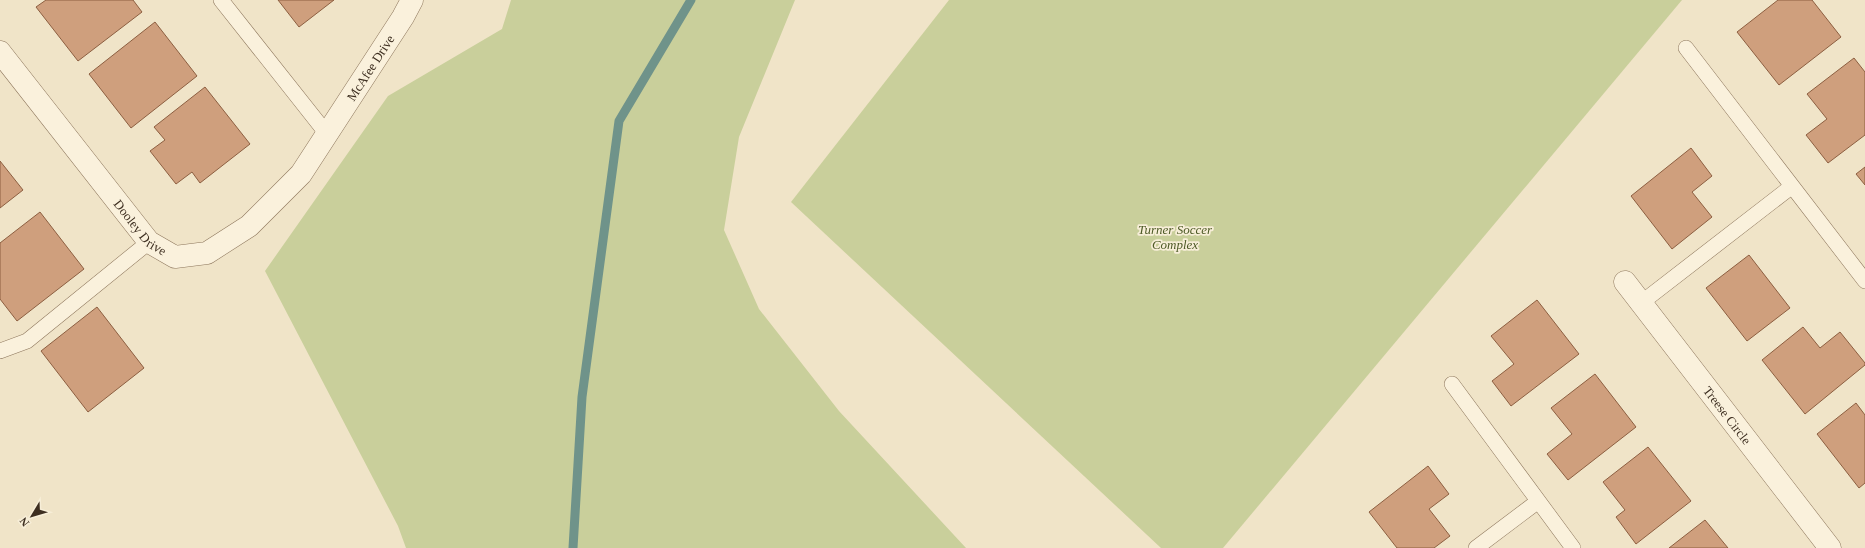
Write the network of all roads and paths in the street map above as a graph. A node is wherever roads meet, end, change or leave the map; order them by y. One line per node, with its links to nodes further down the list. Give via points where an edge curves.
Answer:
1 (221, 0): 5 (lane)
2 (412, 0): 5 (street, McAfee Drive)
3 (1686, 48): 6 (lane)
4 (0, 52): 7 (street, Dooley Drive)
5 (327, 134): 7 (street, Dooley Drive, via 301,174 249,226 207,254 175,257)
6 (1791, 187): 8 (lane); 10 (lane)
7 (149, 242): 11 (lane, via 26,341)
8 (1865, 281)
9 (1625, 282): 10 (street, Treese Circle)
10 (1641, 303): 16 (street, Treese Circle)
11 (0, 351)
12 (1452, 384): 13 (lane)
13 (1537, 502): 14 (lane); 15 (lane)
14 (1476, 548)
15 (1573, 548)
16 (1830, 548)

